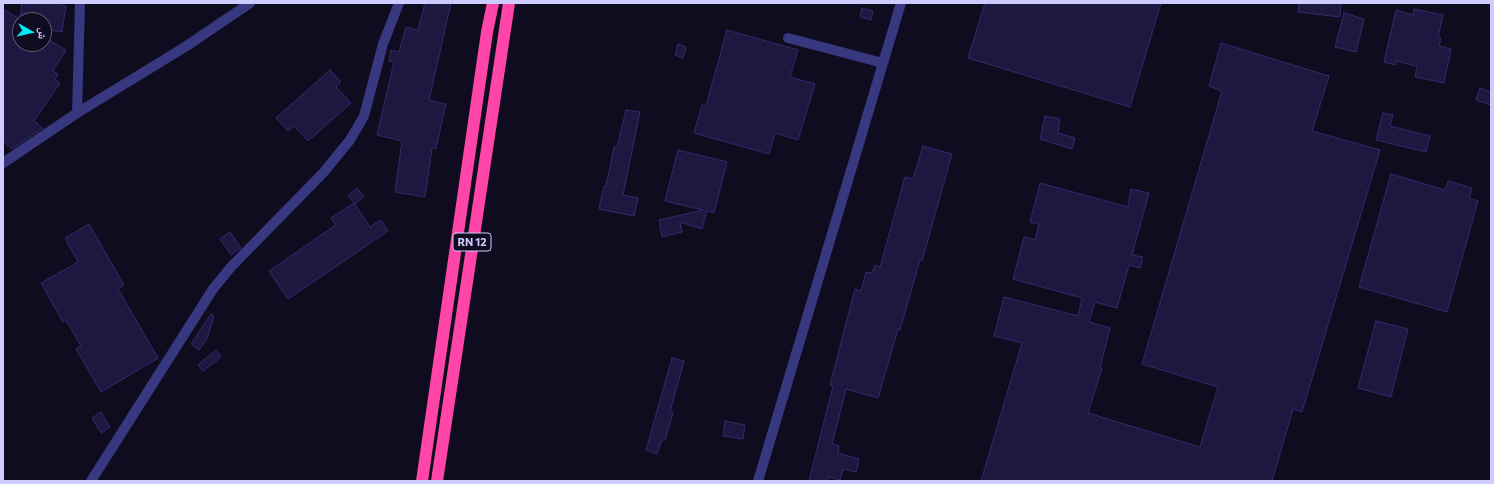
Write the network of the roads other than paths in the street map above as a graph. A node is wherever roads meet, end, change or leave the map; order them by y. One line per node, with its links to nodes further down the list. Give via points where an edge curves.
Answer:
1 (80, 3): 9 (street)
2 (250, 3): 9 (street)
3 (399, 3): 11 (street, via 383,44 364,116 350,140 323,173 231,267 213,289)
4 (493, 3): 12 (highway, RN 12)
5 (509, 3): 13 (highway, RN 12)
6 (901, 3): 8 (street)
7 (788, 38): 8 (street)
8 (883, 63): 14 (street)
9 (77, 113): 10 (street)
10 (3, 163)
11 (91, 481)
12 (422, 481)
13 (436, 481)
14 (758, 481)

